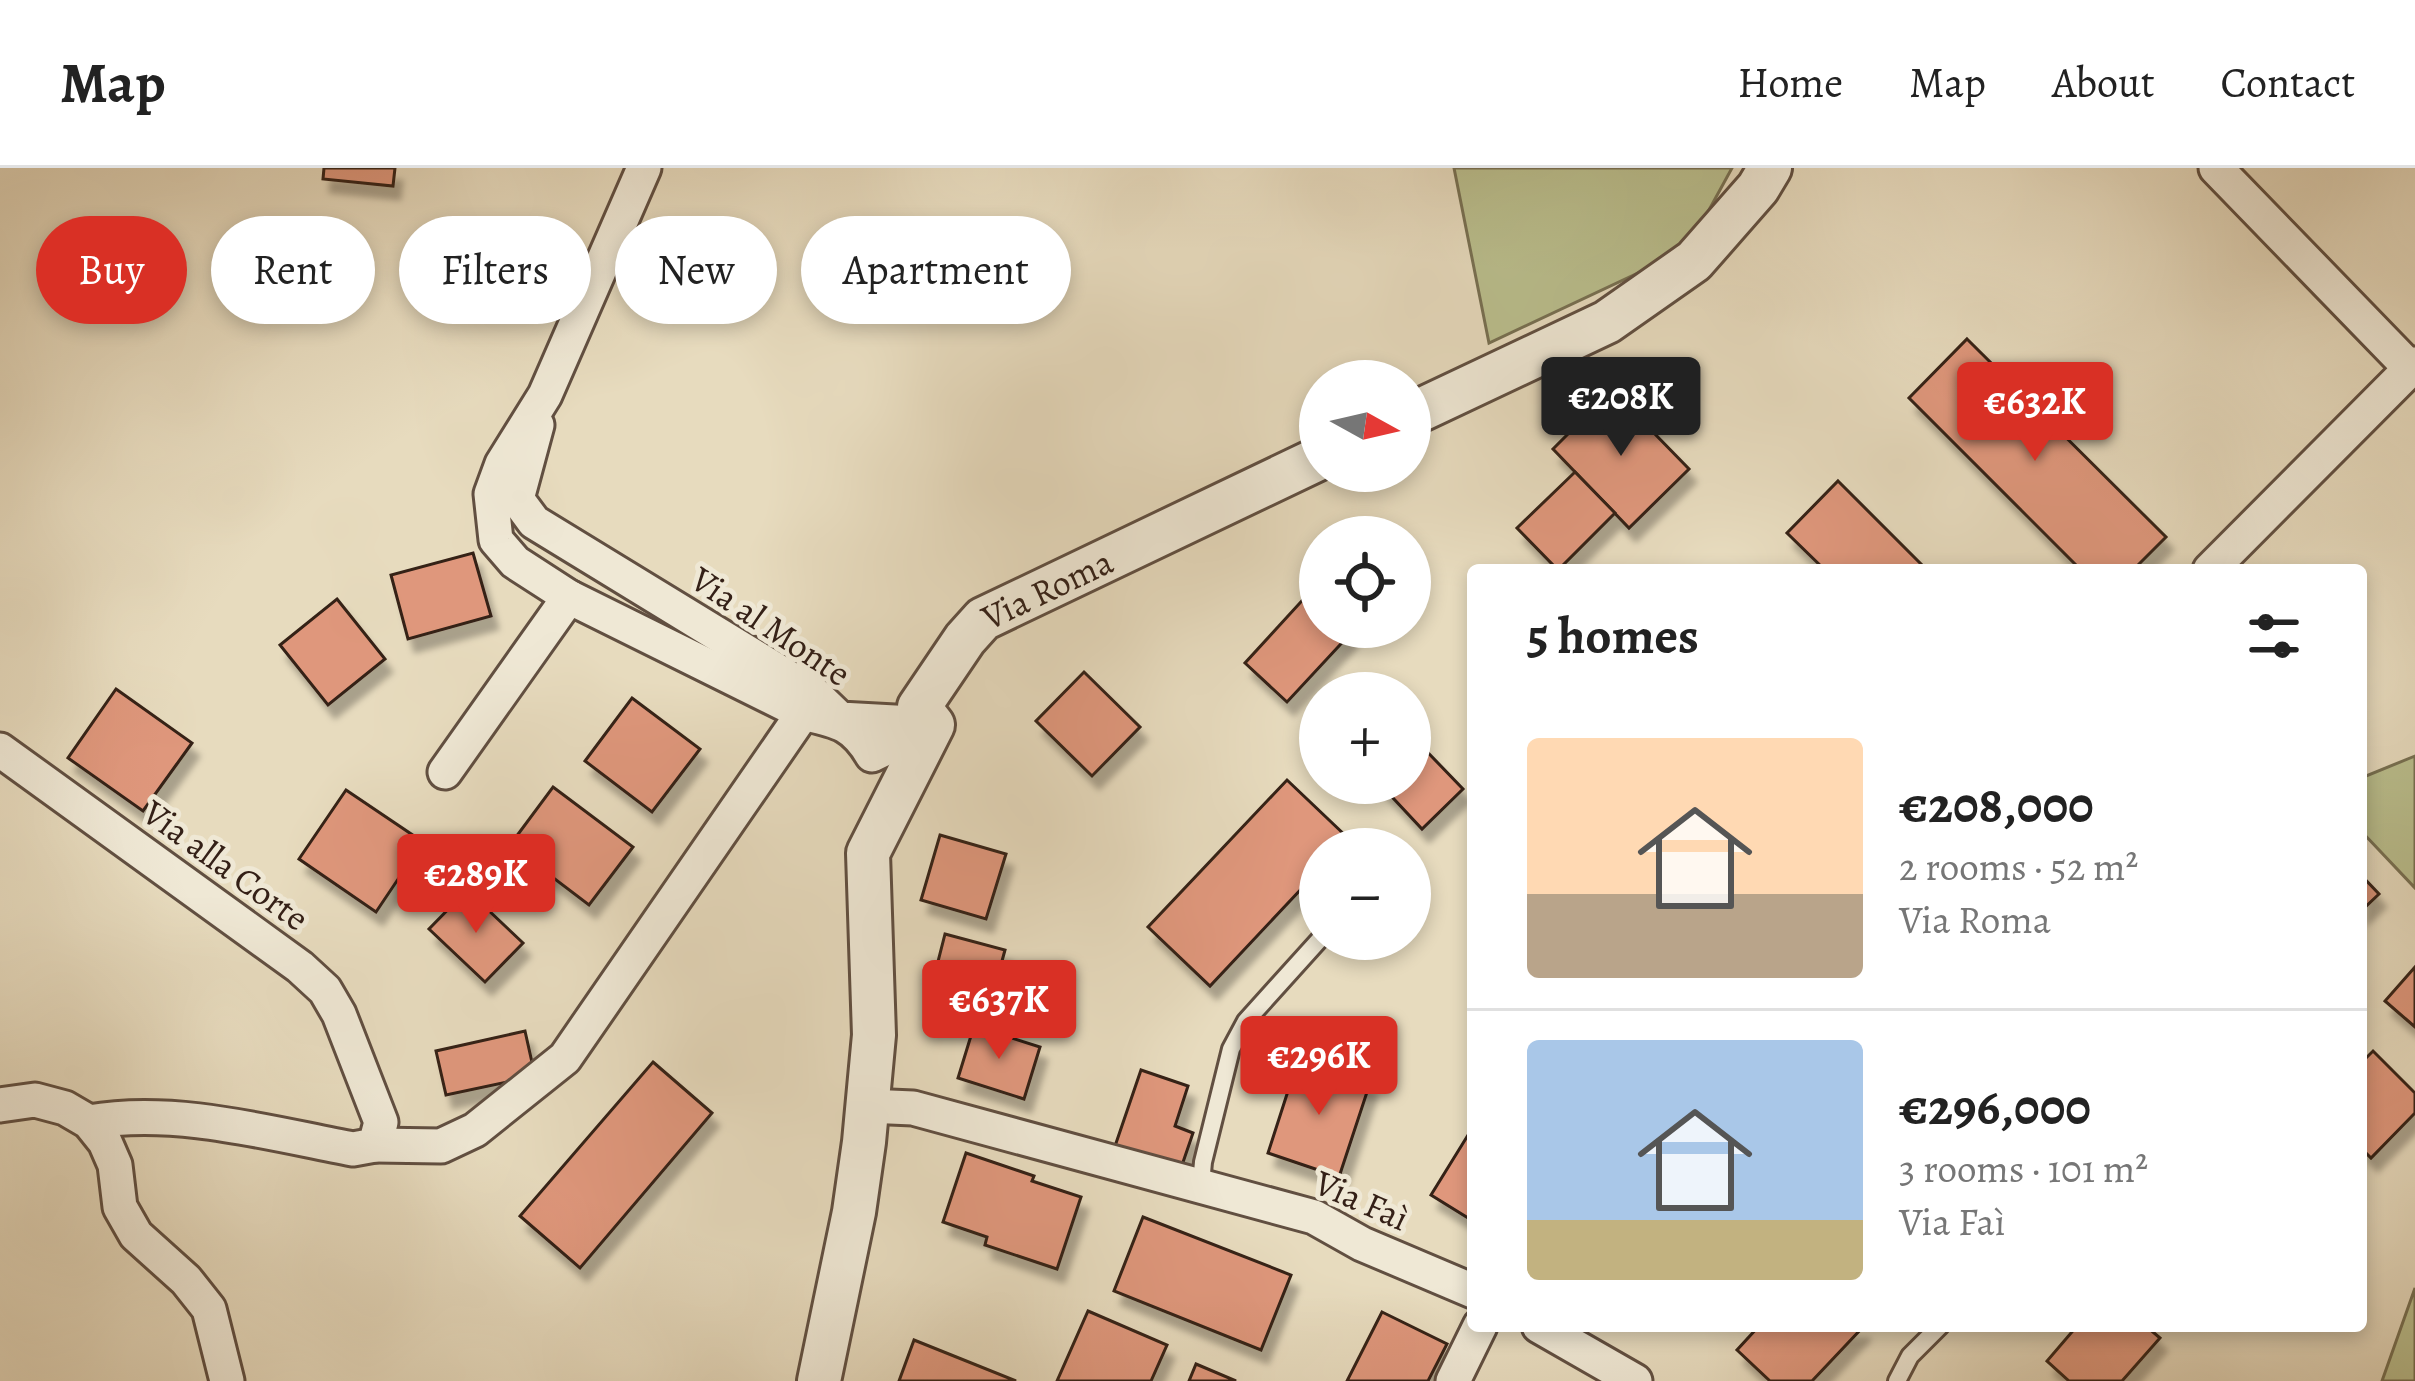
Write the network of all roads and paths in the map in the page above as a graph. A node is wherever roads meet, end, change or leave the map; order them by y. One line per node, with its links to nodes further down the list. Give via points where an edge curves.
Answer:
1 (644, 168): 5 (street)
2 (1770, 168): 6 (street, via 1694,261 1607,322)
3 (2216, 168): 4 (street)
4 (2412, 366): 10 (street)
5 (544, 395): 8 (street, via 502,464 491,494); 9 (street, via 517,500)
6 (1431, 405)
7 (1299, 468): 13 (street, Via Roma, via 983,619 919,707)
8 (493, 521): 9 (street); 11 (street, Via al Monte, via 496,540 515,562)
9 (533, 521): 13 (street, Via al Monte, via 812,692 840,718)
10 (2216, 564)
11 (569, 597): 12 (street, Via al Monte); 15 (street)
12 (802, 713): 13 (street, Via al Monte, via 860,734 872,755); 20 (street, via 565,1058 476,1130 441,1146)
13 (933, 724): 18 (street, Via Roma, via 868,853 874,1035)
14 (0, 750): 20 (street, Via alla Corte, via 326,989 381,1122)
15 (445, 772)
16 (1301, 960): 21 (lane, via 1231,1049)
17 (0, 1105): 19 (street, via 35,1100)
18 (867, 1106): 21 (street, Via Faì, via 913,1108); 27 (street, Via Roma)
19 (89, 1122): 20 (street, via 220,1124 353,1149); 26 (street, via 115,1165 120,1207 136,1235 209,1309)
20 (375, 1145)
21 (1201, 1184): 22 (street, Via Faì, via 1314,1217)
22 (1467, 1288)
23 (1477, 1332): 28 (street)
24 (1549, 1332): 29 (street)
25 (1934, 1332): 30 (lane)
26 (227, 1381)
27 (819, 1381)
28 (1453, 1381)
29 (1635, 1381)
30 (1897, 1381)

